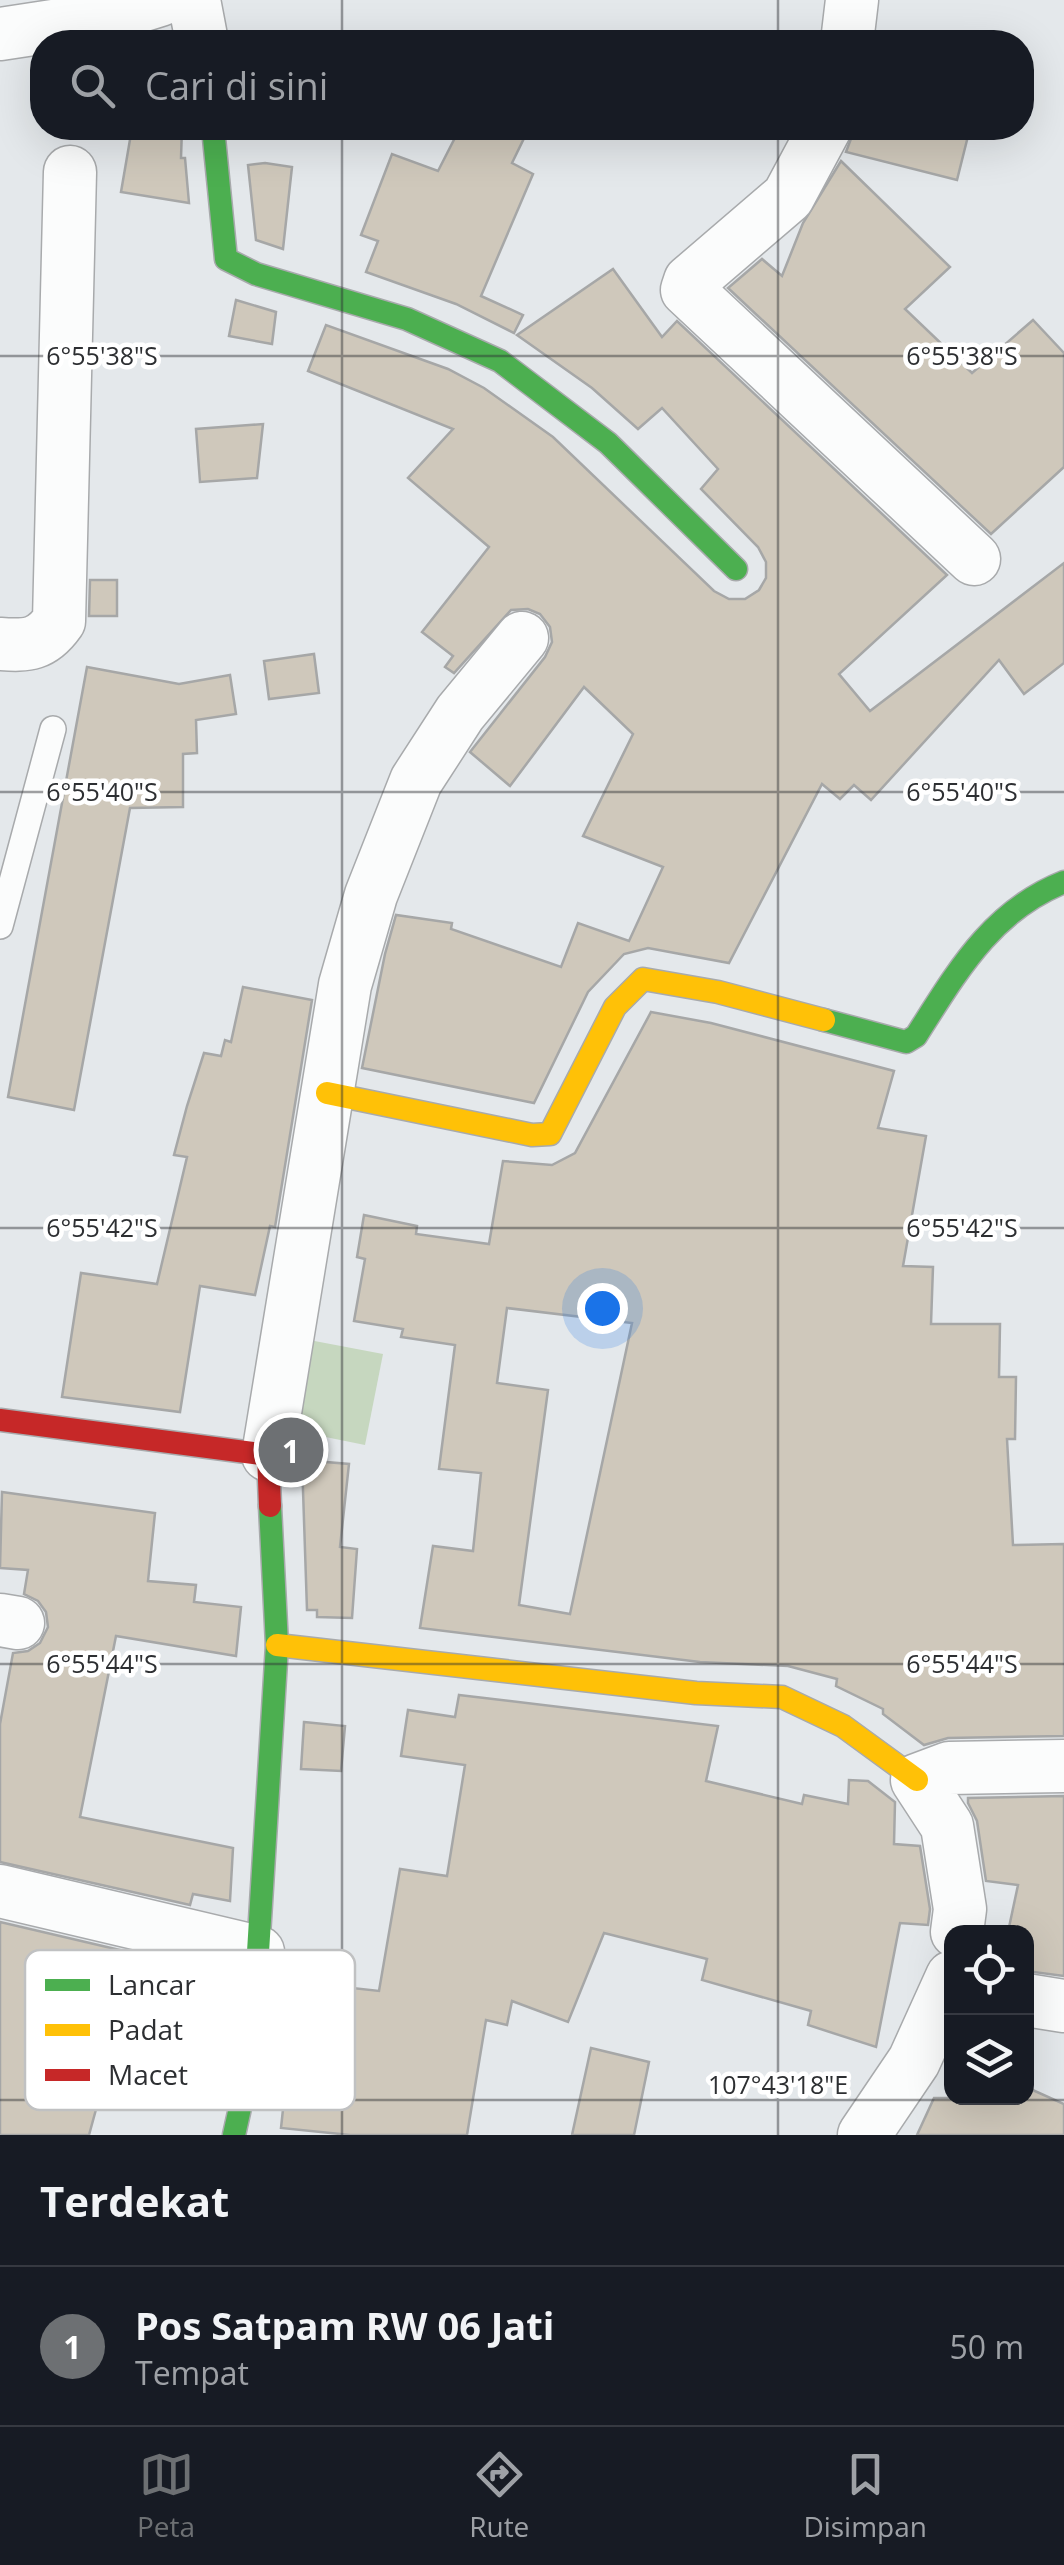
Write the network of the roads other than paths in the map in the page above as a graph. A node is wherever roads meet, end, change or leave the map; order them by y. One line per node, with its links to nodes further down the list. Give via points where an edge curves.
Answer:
1 (160, 0): 6 (street, via 100,18)
2 (194, 0): 4 (street)
3 (852, 0): 5 (street)
4 (200, 30)
5 (848, 30)
6 (0, 34)
7 (213, 140): 11 (street, via 226,259 463,341 543,392 641,474)
8 (819, 140): 10 (street, via 788,197 687,290)
9 (70, 172): 13 (street, via 60,621 30,646)
10 (974, 559)
11 (736, 569)
12 (522, 638): 19 (street, via 460,713 416,782 371,895 345,985)
13 (0, 644)
14 (53, 729): 16 (lane)
15 (0, 829): 16 (lane)
16 (27, 832): 18 (lane)
17 (1064, 882): 19 (street, via 1017,904 984,933 906,1042 643,979 627,992 600,1037 550,1134)
18 (0, 926)
19 (327, 1093): 21 (street)
20 (0, 1420): 21 (street)
21 (268, 1455): 22 (street)
22 (278, 1646): 24 (street, via 560,1672 703,1694 748,1690 832,1718); 28 (street)
23 (1064, 1766): 24 (street, via 949,1768)
24 (916, 1780): 26 (street, via 947,1826)
25 (0, 1891): 27 (street)
26 (958, 1925)
27 (250, 1950)
28 (258, 1950)
29 (944, 2001): 33 (street)
30 (1034, 2001): 31 (street)
31 (1064, 2006)
32 (240, 2110): 34 (street)
33 (875, 2132)
34 (234, 2135)

